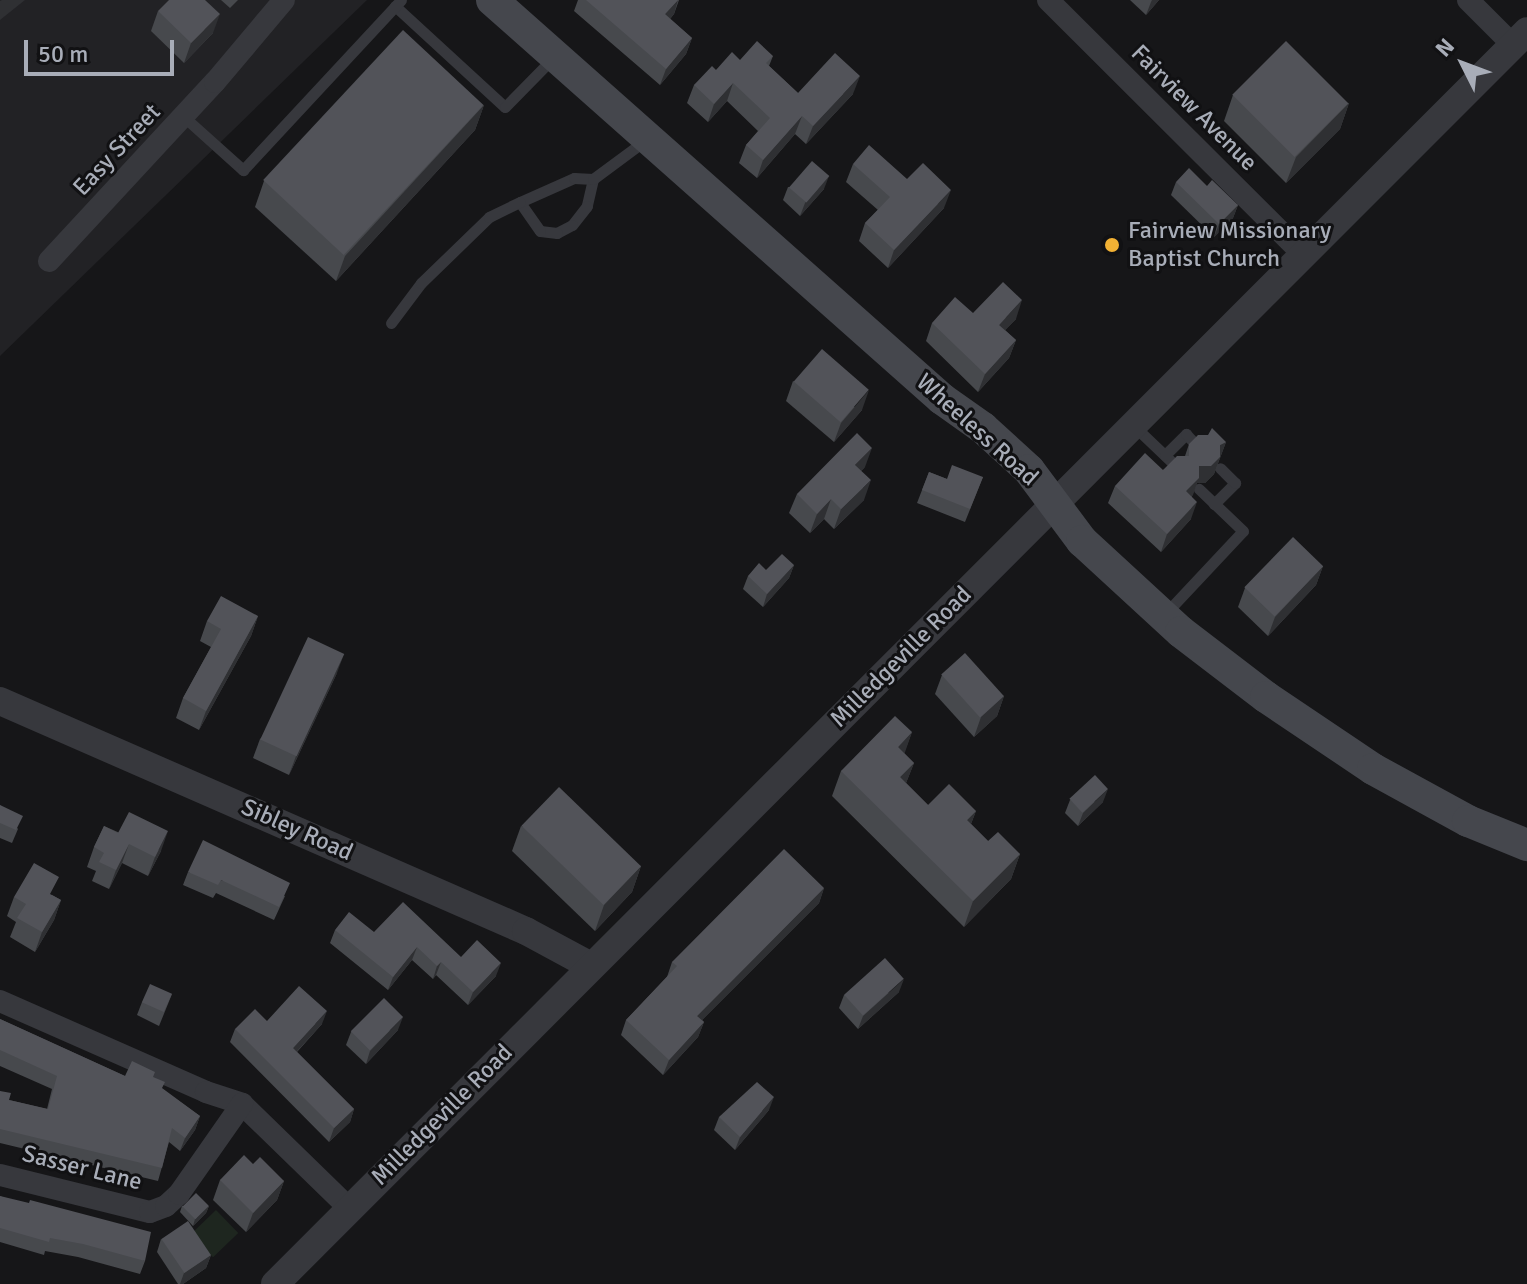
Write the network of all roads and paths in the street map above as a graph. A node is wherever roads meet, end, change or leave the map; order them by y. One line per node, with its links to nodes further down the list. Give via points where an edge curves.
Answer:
1 (284, 0): 8 (street, Easy Street)
2 (492, 0): 7 (main road, Wheeless Road)
3 (1048, 0): 12 (street, Fairview Avenue)
4 (1468, 0): 6 (street)
5 (398, 3): 7 (lane, via 505,107); 8 (lane, via 243,170)
6 (1520, 38): 12 (street, Milledgeville Road)
7 (555, 56): 9 (main road, Wheeless Road)
8 (183, 116): 13 (street, Easy Street)
9 (647, 139): 10 (lane); 21 (main road, Wheeless Road, via 942,399 983,428 1029,470)
10 (593, 179): 11 (lane, via 574,178); 11 (lane, via 587,206 572,225 557,233 540,231)
11 (520, 202): 14 (lane, via 489,217 421,283)
12 (1302, 253): 15 (street, Milledgeville Road)
13 (49, 261)
14 (391, 323)
15 (1133, 424): 17 (lane); 21 (street, Milledgeville Road)
16 (1197, 446): 17 (lane, via 1186,434)
17 (1165, 455): 18 (lane)
18 (1177, 467)
19 (1220, 468): 22 (lane, via 1235,483)
20 (1199, 489): 22 (lane)
21 (1054, 504): 23 (main road, Wheeless Road, via 1082,541); 26 (street, Milledgeville Road)
22 (1214, 504): 23 (lane, via 1243,531)
23 (1163, 616): 25 (main road, Wheeless Road, via 1322,737 1468,821)
24 (0, 701): 26 (street, Sibley Road, via 512,925)
25 (1527, 845)
26 (591, 966): 30 (street, Milledgeville Road)
27 (0, 1001): 28 (street)
28 (242, 1104): 29 (street, Sasser Lane, via 179,1194 150,1212); 30 (street)
29 (0, 1175)
30 (349, 1208): 31 (street, Milledgeville Road)
31 (275, 1284)

